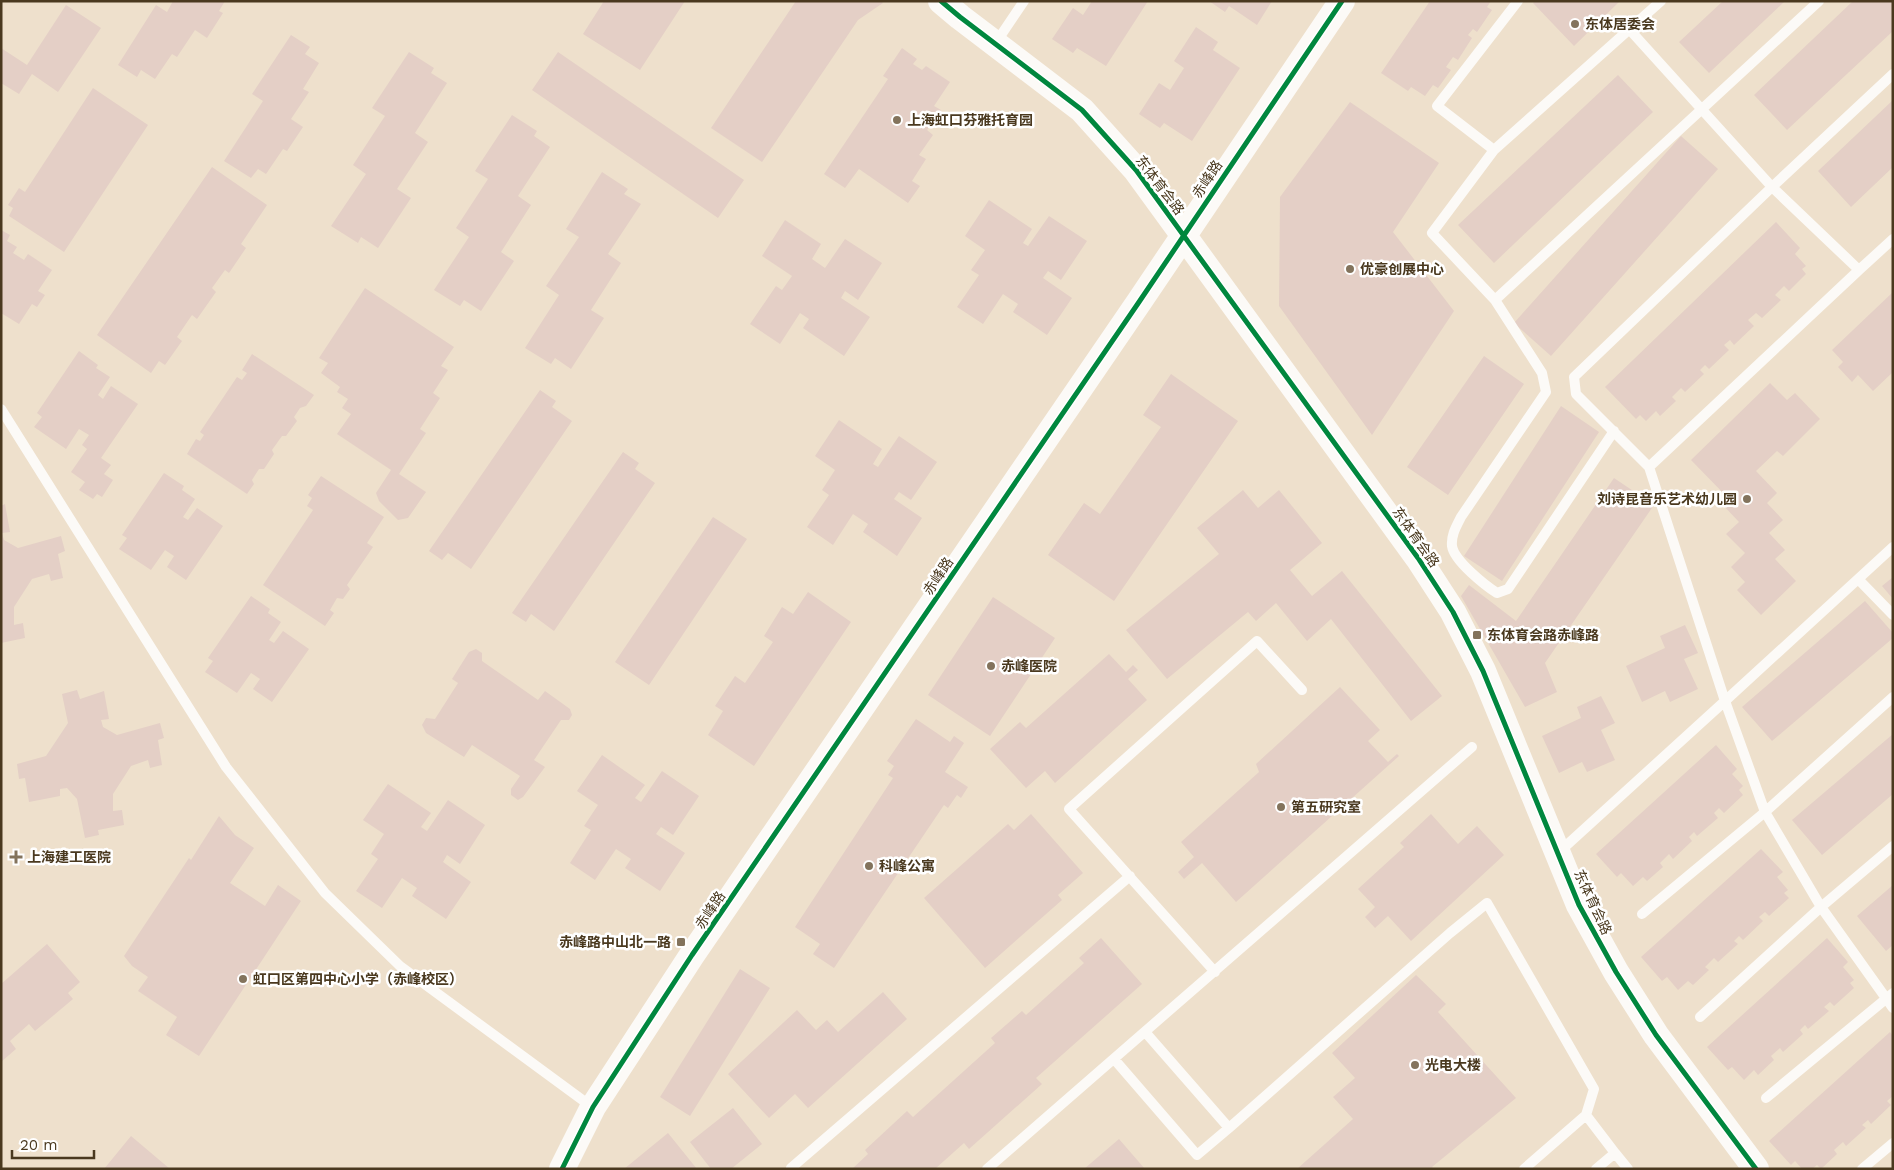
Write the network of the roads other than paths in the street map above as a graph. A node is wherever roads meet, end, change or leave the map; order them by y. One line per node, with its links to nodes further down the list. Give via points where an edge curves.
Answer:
1 (941, 1): 8 (street, 东体育会路)
2 (1024, 1): 8 (lane)
3 (1342, 1): 13 (street, 赤峰路)
4 (1518, 1): 11 (lane, via 1437,106)
5 (1661, 1): 7 (lane)
6 (1819, 1): 10 (lane)
7 (1629, 29): 10 (lane); 11 (lane)
8 (996, 44): 13 (street, 东体育会路, via 1082,110 1136,170)
9 (1893, 74): 12 (lane)
10 (1701, 109): 12 (lane); 16 (lane)
11 (1494, 150): 16 (lane, via 1432,233)
12 (1772, 186): 15 (lane); 18 (lane, via 1574,378 1576,394)
13 (1183, 235): 29 (street, 东体育会路, via 1418,558 1453,612 1483,671); 40 (street, 赤峰路)
14 (1893, 239): 15 (lane)
15 (1859, 270): 19 (lane)
16 (1495, 300): 18 (lane, via 1542,373 1546,392 1461,517 1453,533 1452,548 1460,561 1498,594 1508,589)
17 (1, 409): 40 (lane, via 226,767 325,893 400,966)
18 (1614, 430): 19 (lane)
19 (1649, 467): 25 (lane)
20 (1893, 547): 21 (lane)
21 (1858, 579): 22 (lane); 25 (lane)
22 (1893, 615)
23 (1302, 690): 30 (lane, via 1257,641 1068,809)
24 (1893, 697): 27 (lane)
25 (1725, 701): 27 (lane); 29 (lane)
26 (1472, 747): 33 (lane)
27 (1765, 812): 31 (lane); 32 (lane)
28 (1893, 846): 31 (lane)
29 (1558, 853): 51 (street, 东体育会路, via 1579,905 1616,972 1656,1035)
30 (1130, 876): 33 (lane); 46 (lane)
31 (1821, 907): 34 (lane); 36 (lane)
32 (1642, 914)
33 (1215, 972): 37 (lane)
34 (1890, 996): 35 (lane); 39 (lane)
35 (1893, 1008)
36 (1700, 1017)
37 (1146, 1033): 38 (lane); 42 (lane)
38 (1114, 1059): 42 (lane, via 1198,1155); 47 (lane)
39 (1766, 1098)
40 (592, 1107): 45 (street, 赤峰路)
41 (1586, 1115): 42 (lane, via 1594,1089 1487,903); 44 (lane); 48 (lane)
42 (1229, 1128)
43 (1893, 1143): 52 (lane)
44 (1615, 1153): 49 (lane); 50 (lane)
45 (562, 1169)
46 (792, 1169)
47 (987, 1169)
48 (1524, 1169)
49 (1596, 1169)
50 (1628, 1169)
51 (1756, 1169)
52 (1862, 1169)

